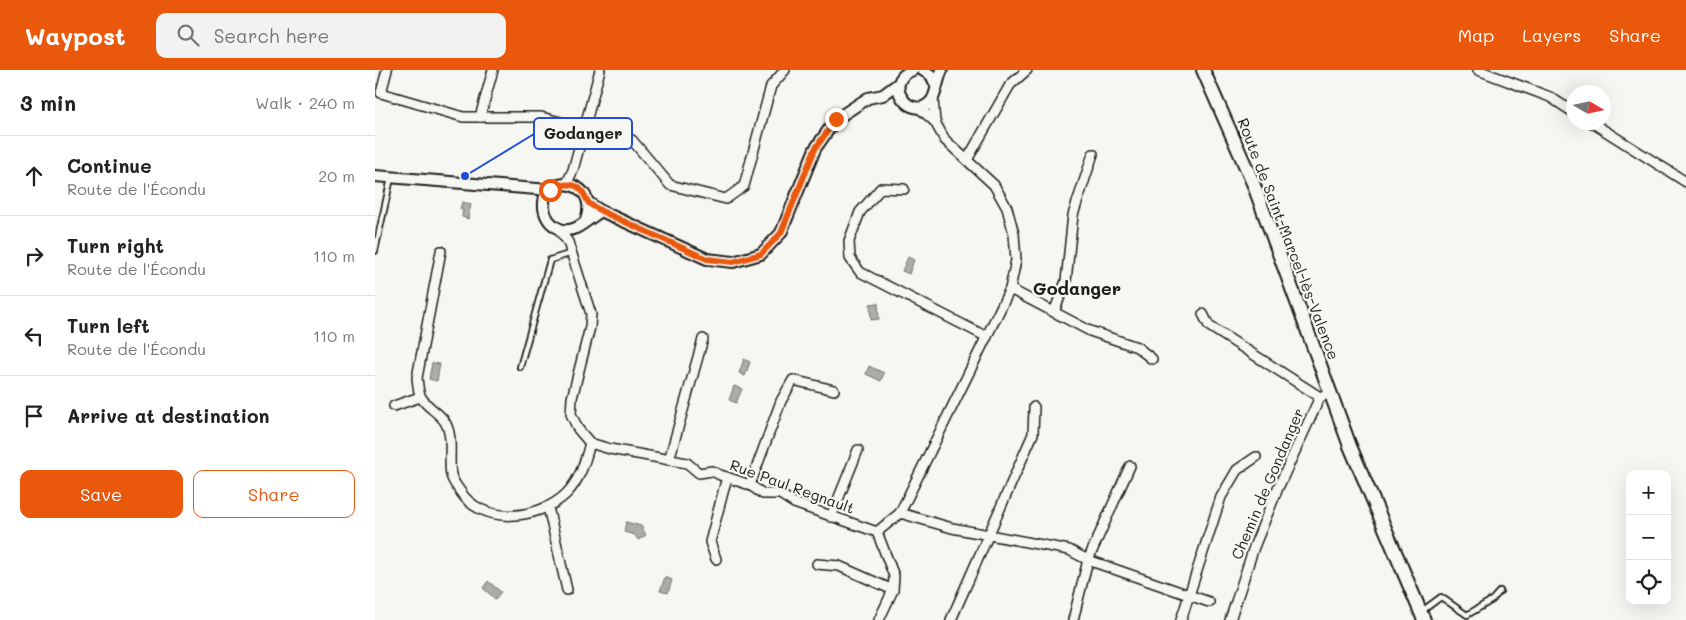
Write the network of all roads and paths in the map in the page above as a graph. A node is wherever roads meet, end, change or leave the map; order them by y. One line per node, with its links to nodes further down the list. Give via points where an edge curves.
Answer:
1 (387, 70): 13 (street)
2 (493, 70): 19 (street)
3 (599, 70): 21 (street)
4 (785, 70): 21 (street, via 771,86 744,186 726,199 671,185 632,140)
5 (913, 70): 11 (street)
6 (926, 70): 12 (street)
7 (942, 70): 12 (street)
8 (1027, 70): 24 (street, via 1010,85)
9 (1203, 70): 52 (main road, Route de Saint-Marcel-lès-Valence, via 1253,183)
10 (1478, 70): 18 (street, via 1549,97)
11 (900, 77): 14 (street); 15 (street)
12 (936, 85): 16 (street)
13 (378, 94): 19 (street, via 463,117)
14 (883, 95): 15 (street); 36 (street, via 868,98 836,119 815,149 781,233 761,254 733,262 707,259)
15 (902, 99): 17 (street)
16 (933, 99): 17 (street); 20 (street)
17 (918, 107): 20 (street)
18 (1566, 108)
19 (479, 118): 21 (street, via 541,117)
20 (935, 122): 24 (street, via 945,140)
21 (584, 128): 25 (street)
22 (1604, 130): 28 (street)
23 (1093, 154): 45 (street, via 1073,214 1066,281)
24 (967, 160): 44 (street, via 994,185 1007,208 1015,234 1016,260)
25 (573, 170): 29 (street); 30 (street)
26 (375, 176): 27 (street)
27 (391, 177): 31 (street); 41 (lane)
28 (1686, 182)
29 (567, 184): 30 (street); 33 (street)
30 (578, 187): 35 (street)
31 (528, 188): 33 (street); 34 (street)
32 (904, 189): 47 (street, via 881,188 860,212 849,241 850,258 860,272)
33 (550, 190): 34 (street)
34 (543, 200): 38 (street, via 544,213)
35 (589, 203): 36 (street); 37 (street)
36 (601, 211): 37 (street)
37 (586, 220): 39 (street)
38 (557, 227): 39 (street, via 568,230); 40 (street)
39 (576, 227): 40 (street)
40 (568, 242): 43 (street)
41 (375, 251)
42 (441, 251): 53 (street, via 417,378)
43 (572, 253): 50 (lane, via 551,260); 56 (street, via 591,314 571,414)
44 (1010, 289): 45 (street); 47 (street)
45 (1054, 312): 49 (street, via 1091,331 1137,347)
46 (1203, 314): 52 (street, via 1209,326)
47 (987, 337): 64 (street)
48 (703, 339): 59 (street)
49 (1152, 359)
50 (520, 367)
51 (834, 390): 62 (street, via 793,380 781,401)
52 (1325, 395): 76 (main road, Route de Saint-Marcel-lès-Valence); 81 (street, Chemin de Gondanger, via 1278,488 1254,547)
53 (420, 397): 54 (street); 63 (street, via 445,422 451,476 461,494 491,514 511,516)
54 (394, 406)
55 (1034, 407): 67 (street, via 1033,434)
56 (589, 443): 59 (street, Rue Paul Regnault); 63 (street, via 578,478 566,494)
57 (859, 450): 65 (street)
58 (1256, 457): 74 (street, via 1237,470 1221,496)
59 (669, 460): 61 (street, Rue Paul Regnault, via 687,463 699,473 712,471)
60 (1129, 466): 69 (street)
61 (727, 477): 62 (street, Rue Paul Regnault); 68 (street, via 711,542)
62 (750, 485): 65 (street, Rue Paul Regnault, via 763,494 780,494 793,503)
63 (548, 507): 71 (street)
64 (900, 513): 66 (street); 67 (street, via 952,528)
65 (831, 517): 66 (street, Rue Paul Regnault)
66 (877, 532): 72 (street, via 894,576)
67 (988, 534): 69 (street, via 1069,550); 78 (street)
68 (716, 559)
69 (1088, 560): 74 (street); 79 (street)
70 (817, 564): 72 (street, via 839,566)
71 (567, 590)
72 (893, 590): 77 (street)
73 (1500, 591): 76 (lane, via 1492,600 1467,615 1441,597)
74 (1189, 595): 75 (street); 80 (street)
75 (1209, 602)
76 (1423, 616)
77 (879, 620)
78 (951, 620)
79 (1073, 620)
80 (1181, 620)
81 (1231, 620)

